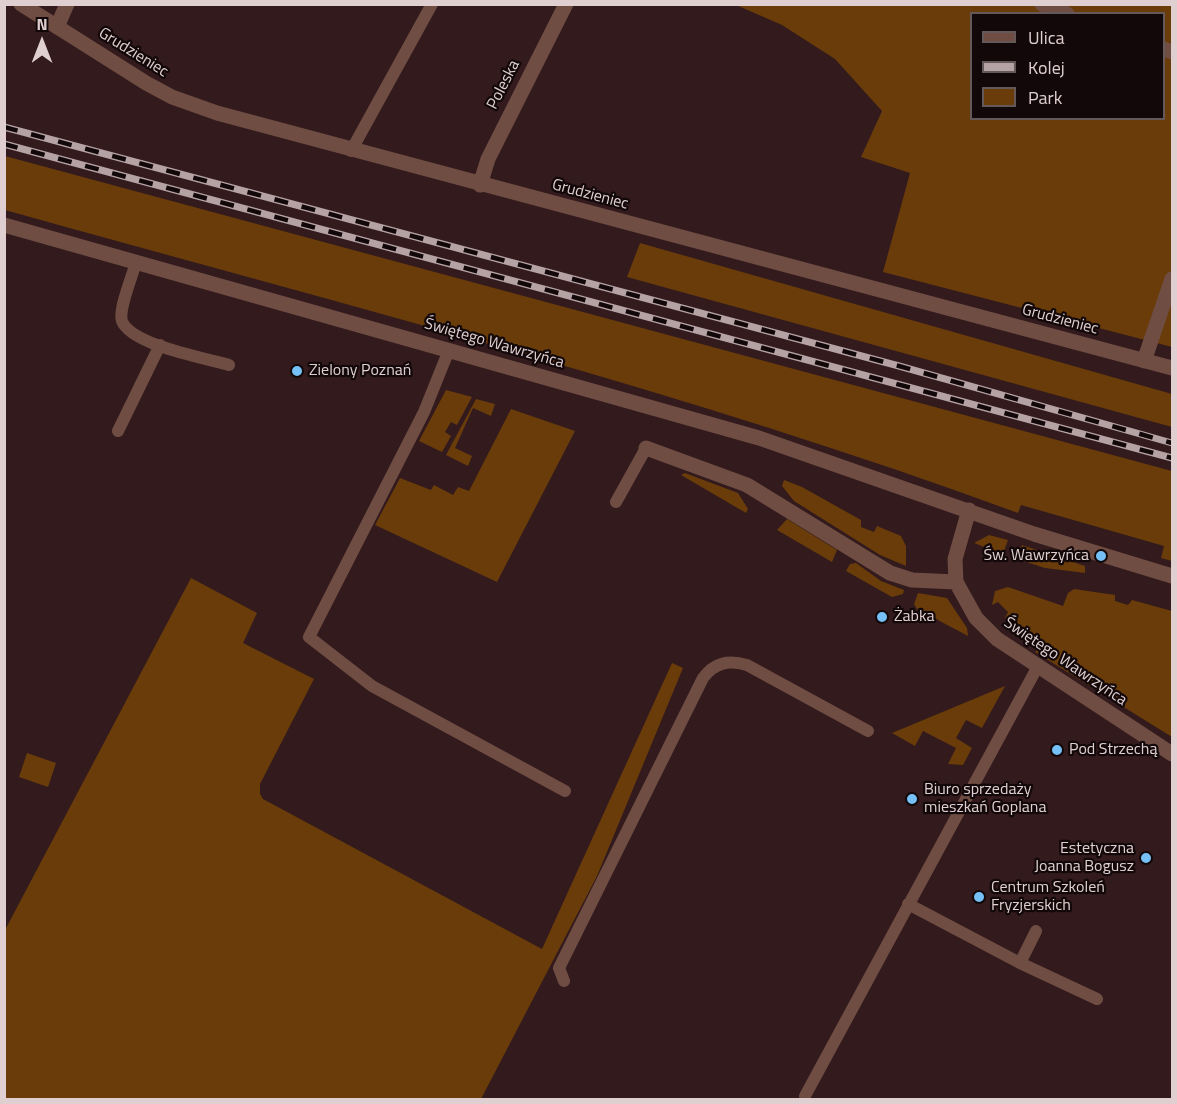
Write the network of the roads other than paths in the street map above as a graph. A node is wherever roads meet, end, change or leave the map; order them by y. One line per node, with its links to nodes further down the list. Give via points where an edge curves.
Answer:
1 (21, 4): 7 (street, Grudzieniec)
2 (67, 4): 7 (street)
3 (432, 4): 8 (lane)
4 (566, 4): 9 (street, Poleska, via 496,141)
5 (1042, 4): 6 (street)
6 (1062, 12)
7 (57, 27): 8 (street, Grudzieniec, via 172,97)
8 (351, 151): 9 (street, Grudzieniec)
9 (480, 185): 15 (street, Grudzieniec)
10 (4, 225): 11 (street, Świętego Wawrzyńca)
11 (136, 262): 13 (lane, via 122,320 128,330 143,340); 14 (street, Świętego Wawrzyńca)
12 (1173, 279): 15 (street)
13 (160, 345): 16 (lane); 18 (lane)
14 (449, 350): 21 (street, Świętego Wawrzyńca, via 759,438); 27 (lane, via 424,412 309,637 372,686)
15 (1144, 361): 17 (street, Grudzieniec)
16 (229, 365)
17 (1173, 368)
18 (118, 431)
19 (646, 448): 20 (lane); 23 (street, via 747,485 890,573 912,580)
20 (616, 502)
21 (969, 510): 22 (street, Świętego Wawrzyńca, via 1101,556); 23 (street, Świętego Wawrzyńca, via 955,559)
22 (1173, 576)
23 (956, 582): 24 (street, Świętego Wawrzyńca, via 971,612 986,629)
24 (1038, 666): 26 (street, Świętego Wawrzyńca); 28 (lane)
25 (868, 731): 31 (lane, via 747,665 729,662 713,668 703,678 560,968)
26 (1173, 754)
27 (565, 791)
28 (908, 903): 30 (lane); 33 (lane)
29 (1036, 931): 30 (lane)
30 (1020, 963): 32 (lane)
31 (564, 981)
32 (1097, 999)
33 (805, 1096)

